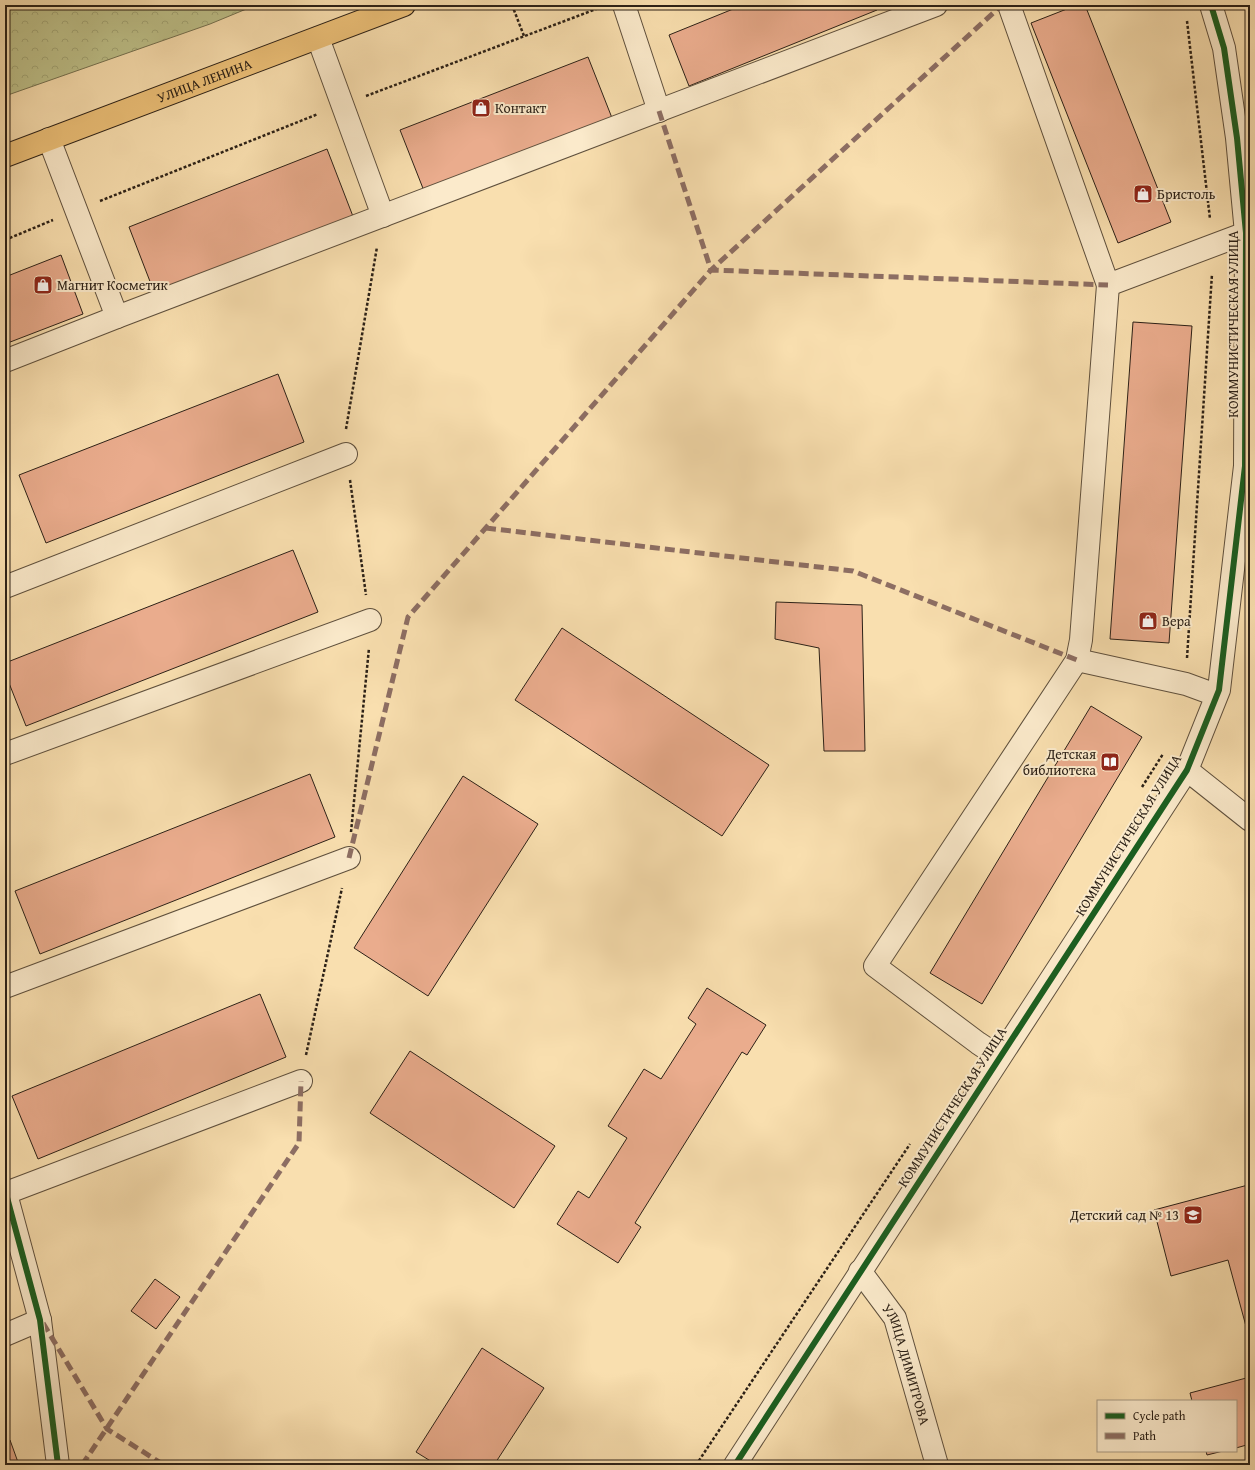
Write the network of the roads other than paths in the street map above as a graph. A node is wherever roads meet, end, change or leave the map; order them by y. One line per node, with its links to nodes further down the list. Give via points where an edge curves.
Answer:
1 (404, 5): 6 (highway, УЛИЦА ЛЕНИНА)
2 (624, 5): 7 (street)
3 (936, 5): 7 (street)
4 (1009, 5): 12 (street)
5 (1211, 5): 11 (street, КОММУНИСТИЧЕСКАЯ УЛИЦА, via 1224,48 1237,138)
6 (318, 38): 8 (highway, УЛИЦА ЛЕНИНА); 10 (street)
7 (659, 111): 10 (street)
8 (49, 139): 9 (highway, УЛИЦА ЛЕНИНА); 13 (street)
9 (5, 156)
10 (383, 216): 13 (street)
11 (1246, 233): 12 (street); 16 (street, КОММУНИСТИЧЕСКАЯ УЛИЦА)
12 (1108, 285): 19 (street, via 1081,640)
13 (117, 317): 14 (street)
14 (5, 361)
15 (346, 454): 17 (street)
16 (1247, 465): 20 (street, КОММУНИСТИЧЕСКАЯ УЛИЦА, via 1219,690)
17 (5, 587)
18 (370, 620): 21 (street)
19 (1077, 660): 20 (street, via 1186,684); 26 (street, via 875,966)
20 (1216, 695): 22 (street, КОММУНИСТИЧЕСКАЯ УЛИЦА)
21 (5, 754)
22 (1187, 770): 23 (street); 26 (street, КОММУНИСТИЧЕСКАЯ УЛИЦА)
23 (1250, 820)
24 (349, 858): 25 (street)
25 (5, 987)
26 (999, 1057): 29 (street, КОММУНИСТИЧЕСКАЯ УЛИЦА)
27 (301, 1081): 28 (street)
28 (5, 1192): 30 (street)
29 (860, 1271): 33 (street, КОММУНИСТИЧЕСКАЯ УЛИЦА); 34 (street, УЛИЦА ДИМИТРОВА, via 895,1318)
30 (40, 1320): 31 (street); 32 (street)
31 (5, 1335)
32 (58, 1465)
33 (735, 1465)
34 (937, 1465)

